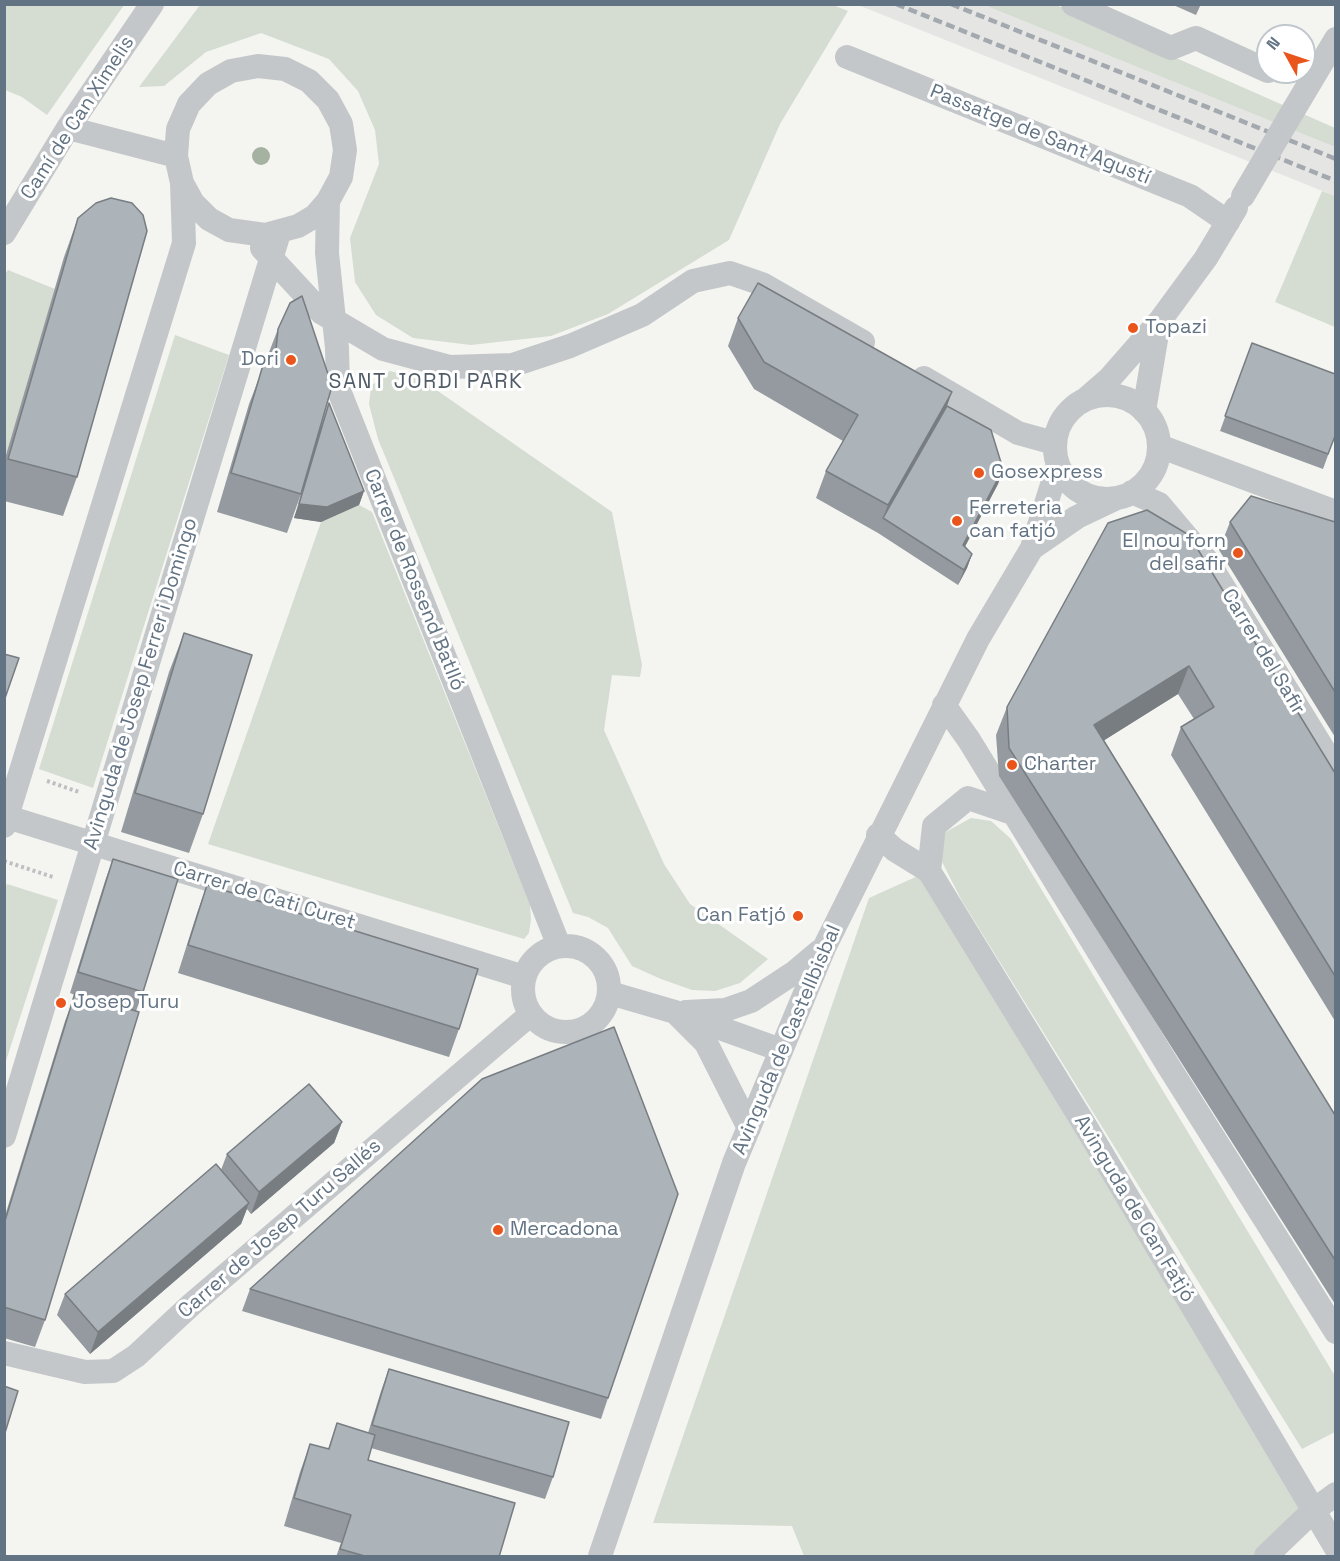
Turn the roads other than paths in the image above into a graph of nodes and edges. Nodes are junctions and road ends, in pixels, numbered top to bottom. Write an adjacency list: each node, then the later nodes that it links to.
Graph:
1 (152, 4): 8 (street, Camí de Can Ximelis)
2 (1073, 4): 5 (street)
3 (1335, 39): 7 (street)
4 (847, 57): 12 (street, Passatge de Sant Agustí)
5 (1256, 66)
6 (1299, 84): 7 (street)
7 (1307, 87): 12 (street, bridge)
8 (68, 128): 9 (street); 13 (street, Camí de Can Ximelis)
9 (176, 156): 10 (street); 11 (street)
10 (182, 183): 15 (street); 31 (street)
11 (328, 201): 14 (street); 17 (street, Carrer de Rossend Batlló)
12 (1228, 222): 18 (street)
13 (4, 233)
14 (279, 233): 15 (street); 16 (street, Avinguda de Josep Ferrer i Domingo)
15 (251, 235): 16 (street)
16 (271, 259): 17 (street); 33 (street, Avinguda de Josep Ferrer i Domingo)
17 (335, 321): 19 (street); 20 (street, Carrer de Rossend Batlló)
18 (1159, 322): 21 (street); 22 (street)
19 (383, 349): 20 (street); 24 (street)
20 (338, 388): 35 (street, Carrer de Rossend Batlló)
21 (1087, 398): 22 (street); 24 (street)
22 (1144, 411): 23 (street)
23 (1159, 446): 25 (street); 26 (street)
24 (1056, 454): 25 (street); 27 (street, Avinguda de Castellbisbal)
25 (1124, 495): 27 (street, Avinguda de Castellbisbal); 29 (street, Carrer del Safir)
26 (1335, 512)
27 (1032, 548): 28 (street, Avinguda de Castellbisbal)
28 (944, 705): 30 (street); 32 (street, Avinguda de Castellbisbal)
29 (1335, 770)
30 (1012, 813): 34 (street); 44 (street)
31 (5, 819): 33 (street, Carrer de Cati Curet)
32 (878, 835): 34 (street, Avinguda de Can Fatjó); 36 (street, Avinguda de Castellbisbal)
33 (92, 843): 37 (street, Carrer de Cati Curet); 43 (street, Avinguda de Josep Ferrer i Domingo)
34 (929, 871): 47 (street, Avinguda de Can Fatjó)
35 (559, 946): 37 (street); 38 (street)
36 (824, 948): 39 (street); 41 (street, Avinguda de Castellbisbal)
37 (524, 977): 40 (street)
38 (610, 993): 39 (street); 40 (street)
39 (675, 1012): 41 (street); 42 (street)
40 (531, 1014): 45 (street, Carrer de Josep Turu Sallés)
41 (781, 1050): 42 (street, Avinguda de Castellbisbal)
42 (749, 1128): 49 (street, Avinguda de Castellbisbal)
43 (4, 1136)
44 (1335, 1332)
45 (4, 1353)
46 (1335, 1494): 47 (street)
47 (1314, 1510): 48 (street, Avinguda de Can Fatjó); 50 (street)
48 (1335, 1548)
49 (600, 1557)
50 (1266, 1557)

